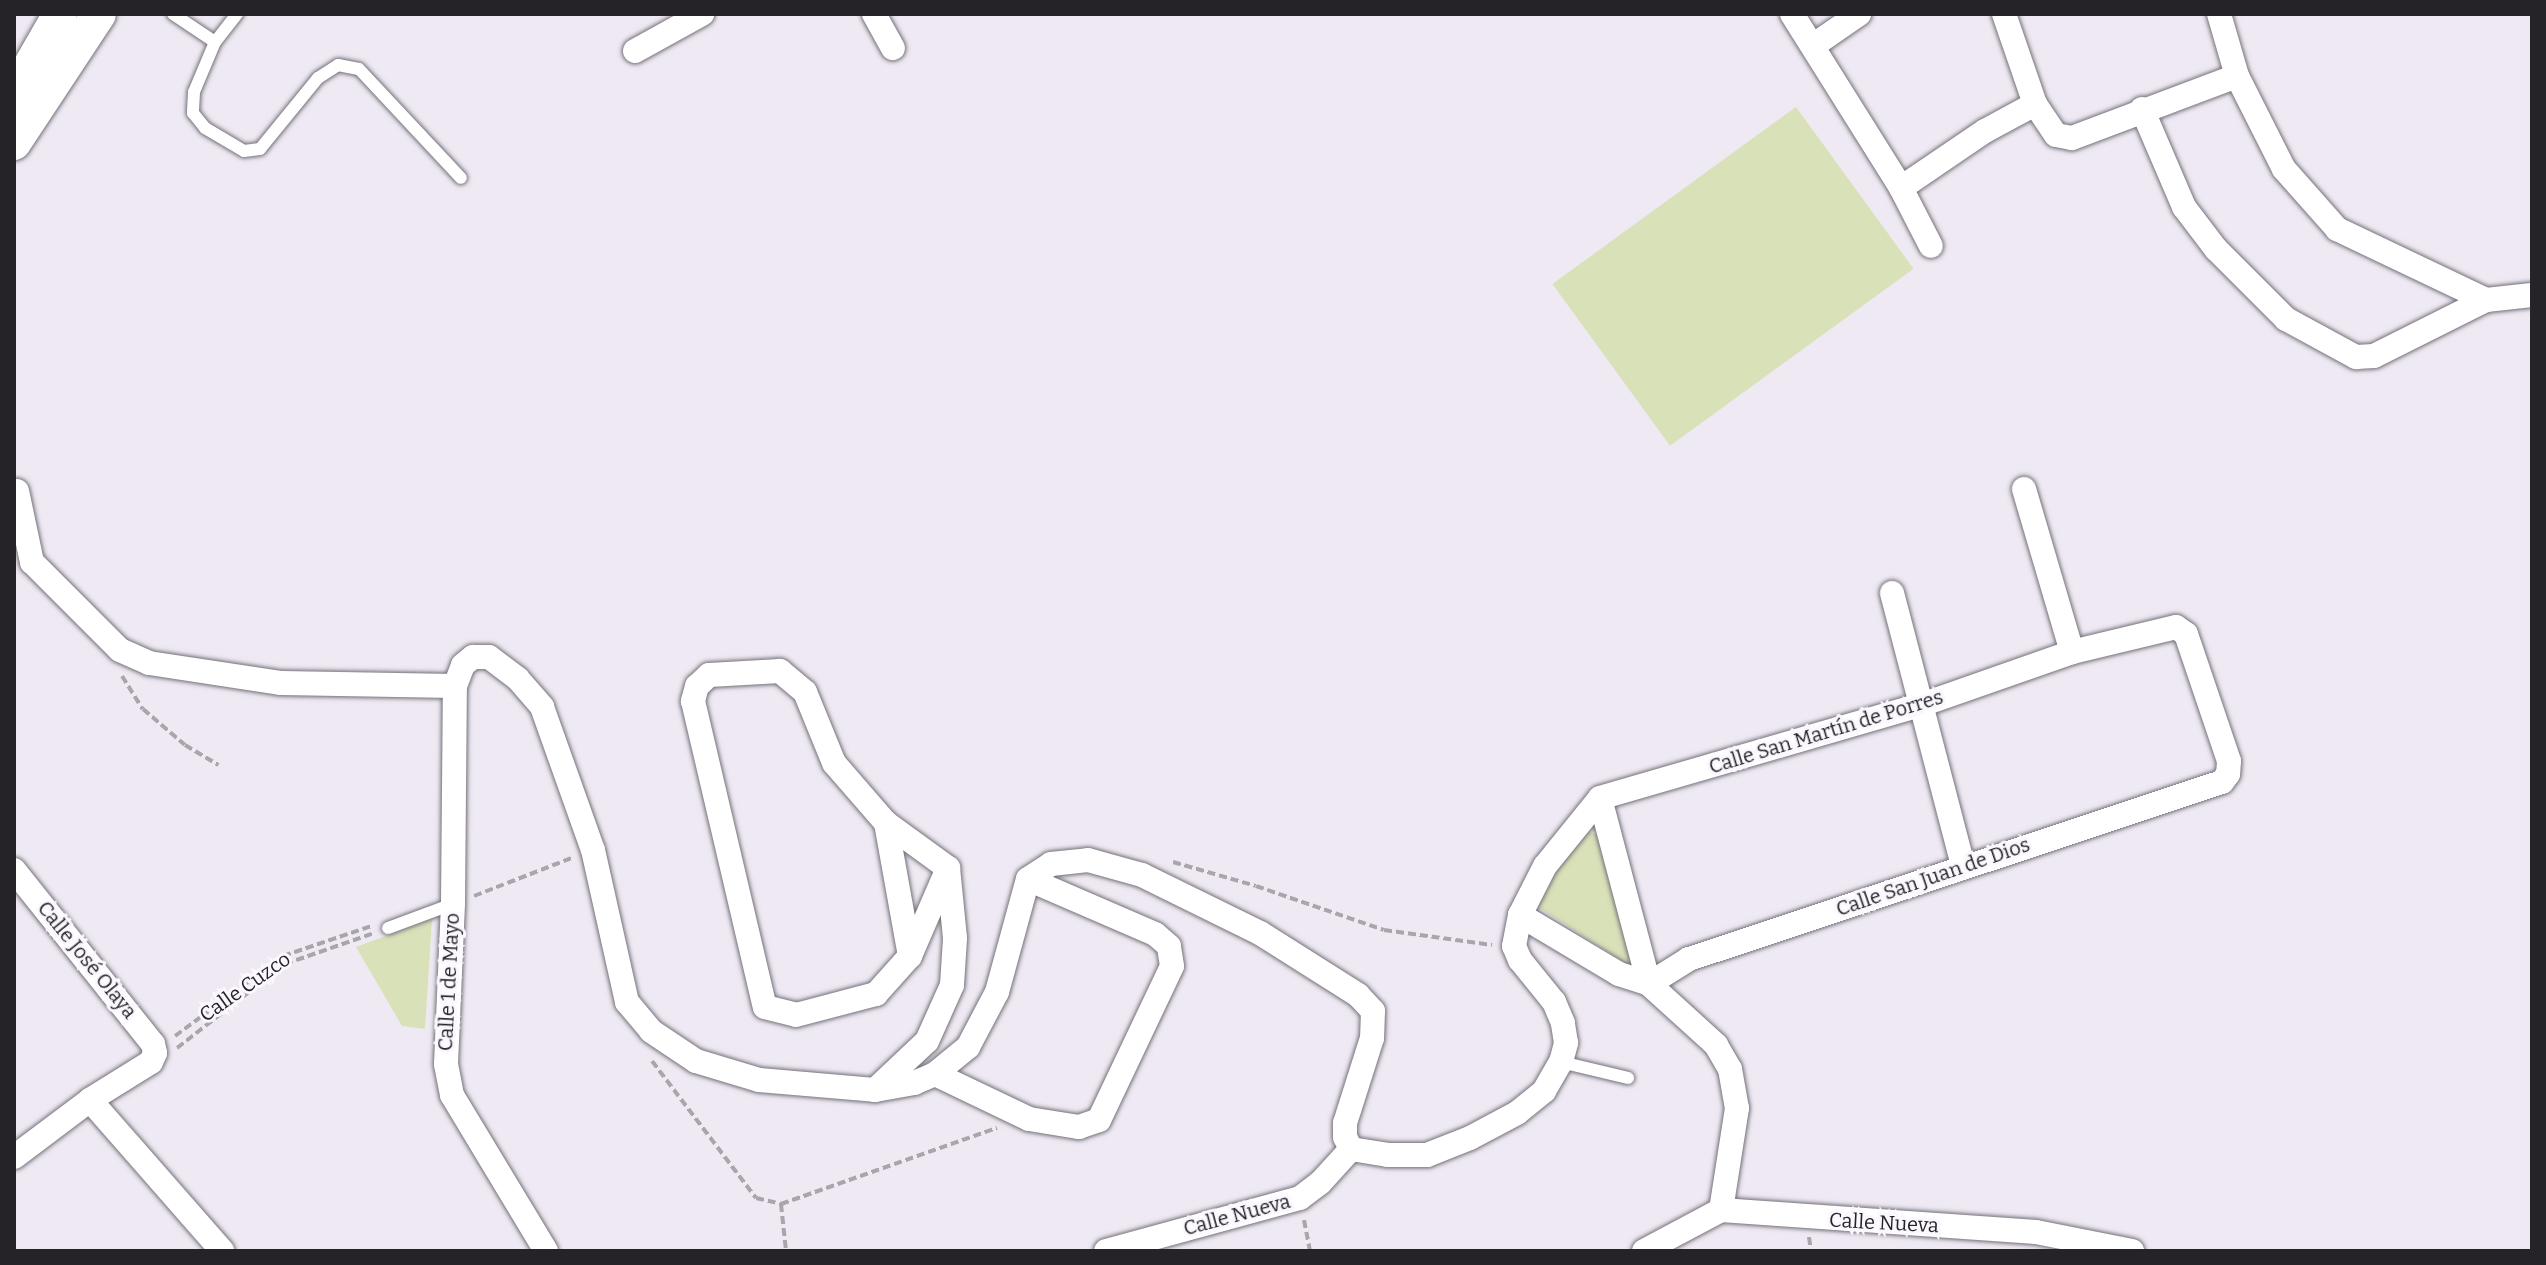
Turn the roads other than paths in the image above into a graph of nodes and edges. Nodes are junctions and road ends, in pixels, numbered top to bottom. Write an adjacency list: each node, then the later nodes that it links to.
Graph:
1 (60, 14): 16 (main road)
2 (99, 14): 19 (main road)
3 (173, 14): 11 (lane)
4 (237, 14): 11 (lane)
5 (702, 14): 14 (street)
6 (874, 14): 13 (street)
7 (1792, 14): 12 (street)
8 (1859, 14): 12 (street)
9 (2004, 14): 17 (street)
10 (2219, 14): 15 (street)
11 (215, 42): 20 (lane)
12 (1814, 45): 21 (street)
13 (893, 48)
14 (635, 51)
15 (2237, 76): 18 (street); 24 (street)
16 (14, 94)
17 (2035, 104): 18 (street); 21 (street)
18 (2142, 109): 24 (street)
19 (14, 143)
20 (461, 178)
21 (1901, 188): 22 (street)
22 (1931, 246)
23 (2532, 295): 24 (street)
24 (2486, 300)
25 (2024, 489): 28 (street)
26 (17, 491): 29 (street)
27 (1892, 593): 30 (street)
28 (2072, 652): 30 (street, Calle San Martín de Porres); 31 (street, Calle San Martín de Porres)
29 (455, 686): 38 (street, Calle 1 de Mayo); 46 (street)
30 (1921, 705): 32 (street, Calle San Martín de Porres); 34 (street)
31 (2222, 782): 34 (street, Calle San Juan de Dios)
32 (1600, 798): 39 (street); 42 (street)
33 (886, 823): 35 (street); 41 (street); 41 (street)
34 (1963, 866): 42 (street, Calle San Juan de Dios)
35 (948, 868): 41 (street); 46 (street)
36 (14, 870): 47 (street, Calle José Olaya)
37 (1028, 879): 44 (street); 44 (street); 48 (street)
38 (453, 904): 40 (lane); 52 (street, Calle 1 de Mayo)
39 (1520, 915): 42 (street); 43 (street)
40 (388, 928)
41 (910, 956)
42 (1649, 984): 50 (street)
43 (1561, 1062): 45 (lane); 48 (street)
44 (935, 1074): 46 (street)
45 (1628, 1078)
46 (875, 1090)
47 (90, 1100): 49 (street); 51 (street)
48 (1351, 1149): 53 (street, Calle Nueva)
49 (14, 1157)
50 (1721, 1210): 54 (street); 55 (street, Calle Nueva)
51 (222, 1251)
52 (546, 1251)
53 (1106, 1251)
54 (1644, 1251)
55 (2132, 1251)

